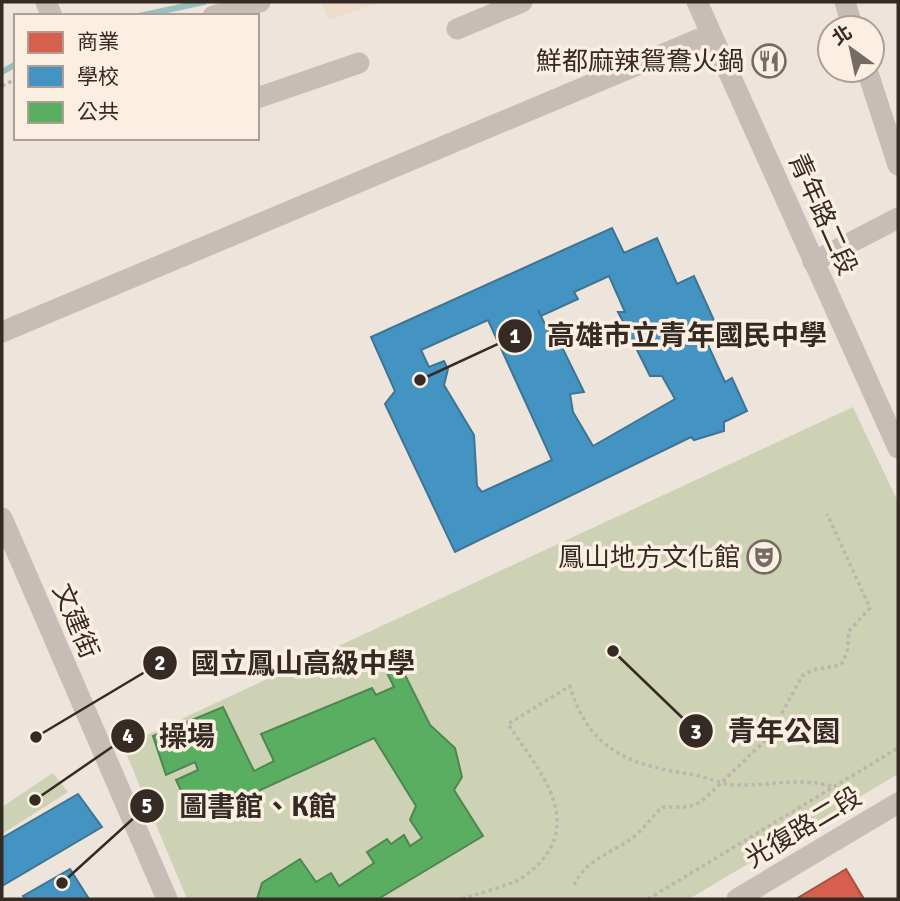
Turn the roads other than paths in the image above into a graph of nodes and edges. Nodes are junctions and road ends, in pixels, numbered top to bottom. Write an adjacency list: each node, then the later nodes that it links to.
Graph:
1 (260, 2): 4 (street)
2 (522, 2): 5 (street)
3 (697, 2): 6 (street, 青年路二段)
4 (215, 12)
5 (457, 29)
6 (711, 34): 12 (street, 青年路二段); 13 (street)
7 (359, 63): 9 (street)
8 (872, 84): 10 (street)
9 (259, 97)
10 (898, 165)
11 (898, 218): 12 (street)
12 (813, 262): 14 (street, 青年路二段)
13 (2, 332)
14 (898, 448)
15 (2, 518): 17 (street, 文建街)
16 (898, 803): 18 (street, 光復路二段)
17 (167, 899)
18 (737, 899)

